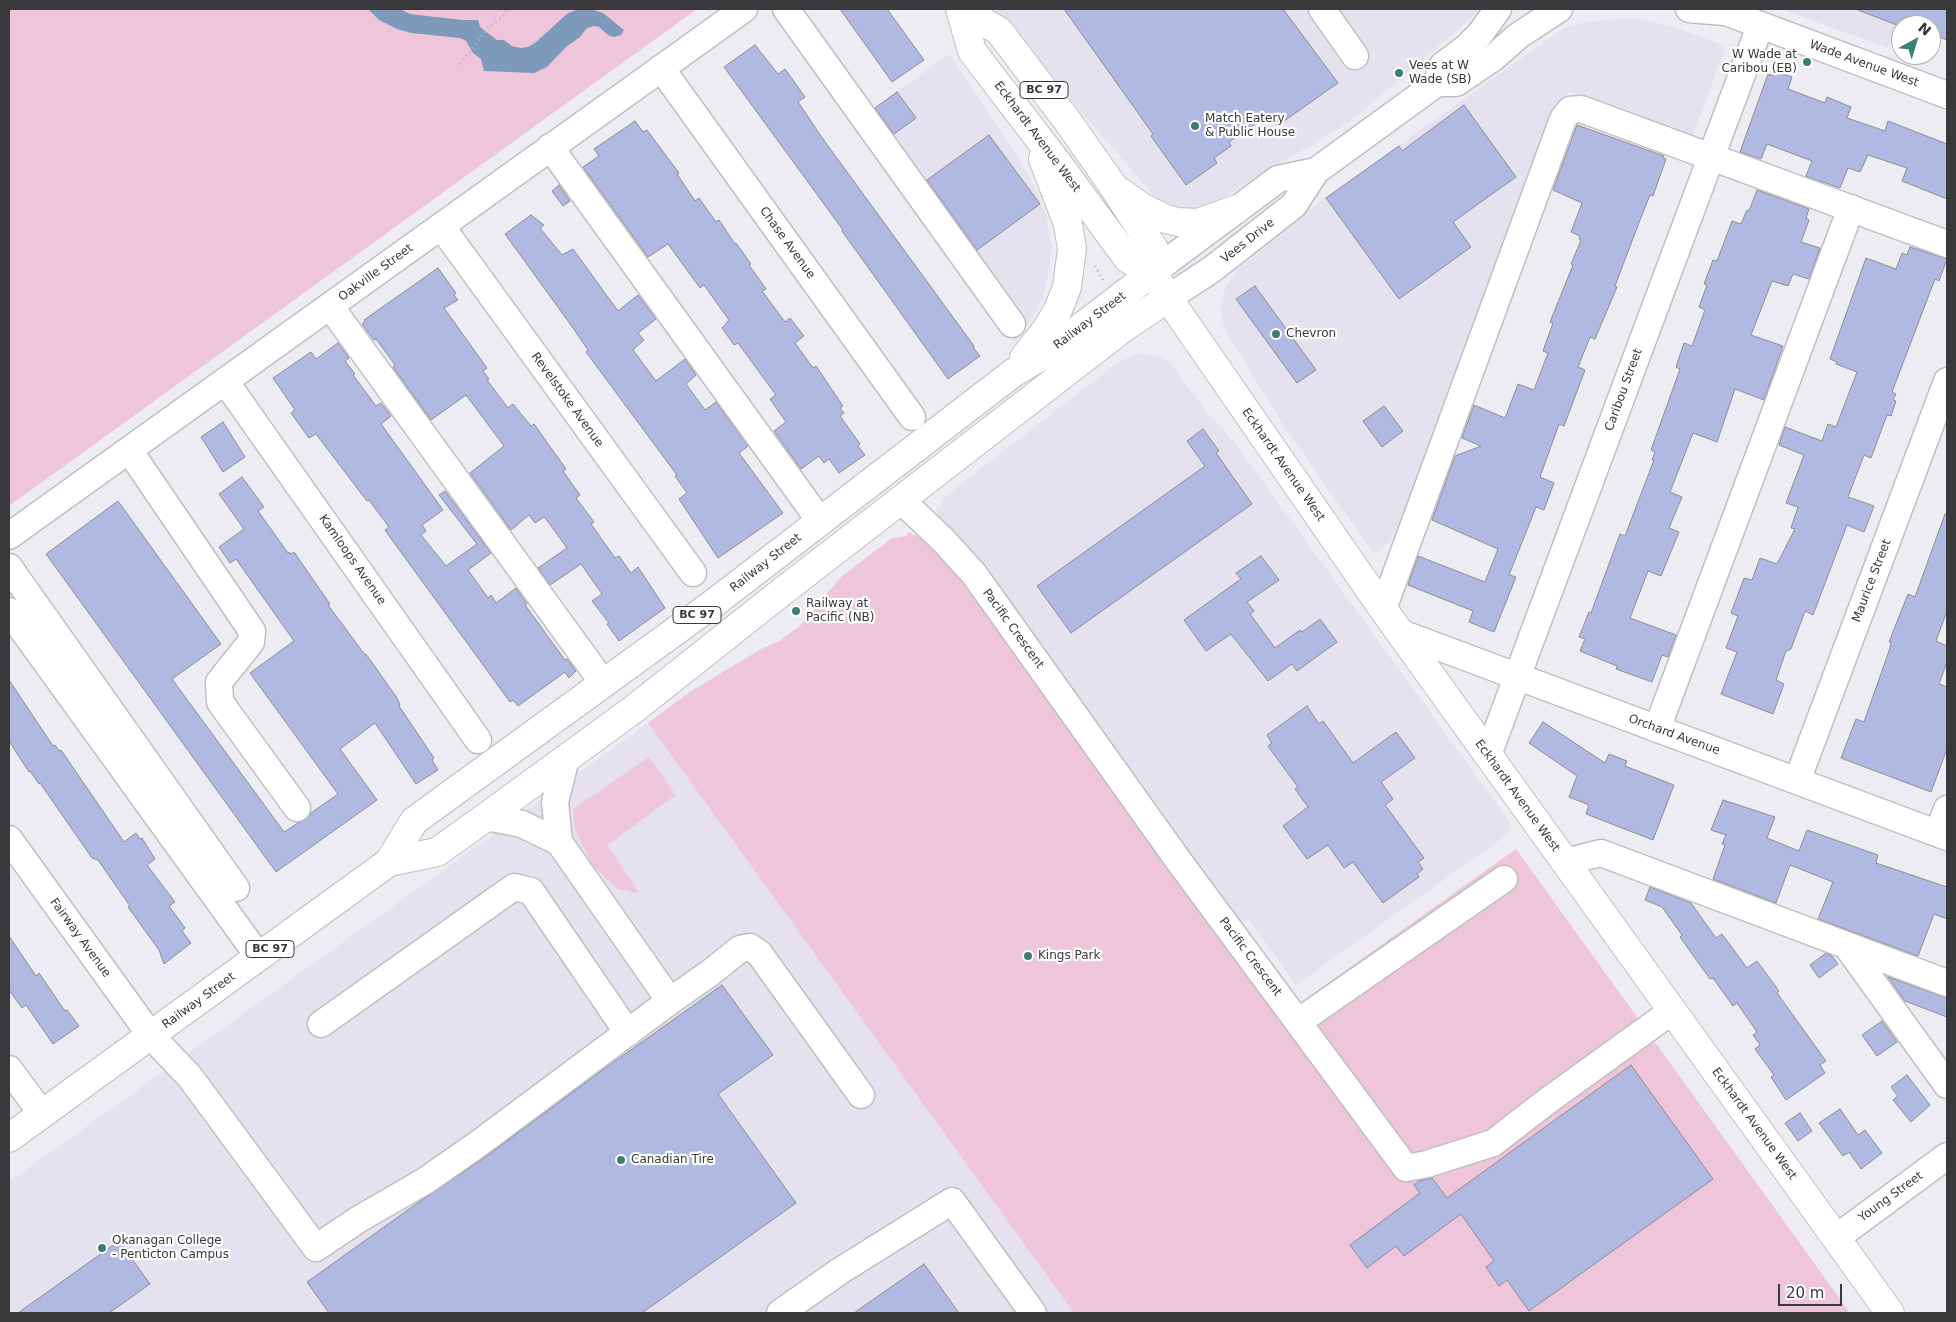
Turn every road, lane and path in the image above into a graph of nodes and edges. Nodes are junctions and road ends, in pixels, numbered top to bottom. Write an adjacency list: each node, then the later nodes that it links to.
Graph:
1 (509, 9): 12 (path)
2 (744, 9): 13 (street, Oakville Street)
3 (786, 9): 30 (street)
4 (960, 9): 16 (main road, Eckhardt Avenue West / BC 97); 20 (main road, Eckhardt Avenue West / BC 97)
5 (1322, 9): 11 (street)
6 (1498, 9): 14 (street, Vees Drive)
7 (1559, 9): 14 (street, Vees Drive)
8 (1690, 9): 9 (street, Wade Avenue West)
9 (1721, 10): 10 (street, Wade Avenue West)
10 (1760, 26): 15 (street, Wade Avenue West); 18 (street, Caribou Street)
11 (1355, 56)
12 (460, 64)
13 (661, 68): 17 (street, Oakville Street); 34 (street, Chase Avenue)
14 (1437, 83): 19 (street, Vees Drive)
15 (1947, 96)
16 (1031, 128): 26 (main road, Eckhardt Avenue West / BC 97); 31 (main road)
17 (550, 148): 23 (street, Oakville Street); 37 (street)
18 (1712, 157): 21 (street); 41 (street); 44 (street, Caribou Street)
19 (1316, 171): 22 (street, Vees Drive); 28 (street, Vees Drive)
20 (1113, 186): 22 (main road); 26 (main road, Eckhardt Avenue West / BC 97)
21 (1851, 208): 24 (street); 46 (street)
22 (1237, 209): 26 (street, Vees Drive)
23 (441, 226): 29 (street, Oakville Street); 40 (street, Revelstoke Avenue)
24 (1947, 244)
25 (1093, 264): 27 (path)
26 (1153, 272): 28 (main road, Eckhardt Avenue West / BC 97); 31 (main road, Railway Street / BC 97)
27 (1105, 283)
28 (1168, 298): 36 (main road, Railway Street / BC 97); 41 (main road, Eckhardt Avenue West)
29 (330, 306): 32 (street, Oakville Street); 45 (street)
30 (1012, 324)
31 (1013, 373): 37 (main road, Railway Street / BC 97)
32 (226, 381): 35 (street, Oakville Street); 47 (street, Kamloops Avenue)
33 (1947, 381): 50 (street, Maurice Street)
34 (912, 418)
35 (129, 450): 38 (street, Oakville Street); 51 (street)
36 (901, 500): 49 (main road, Railway Street / BC 97); 66 (street, Pacific Crescent)
37 (820, 522): 45 (main road, Railway Street / BC 97)
38 (9, 536)
39 (9, 567): 60 (street)
40 (693, 573)
41 (1383, 609): 43 (main road, Eckhardt Avenue West)
42 (9, 611): 62 (street)
43 (1401, 633): 44 (street, Orchard Avenue); 48 (main road, Eckhardt Avenue West)
44 (1518, 677): 46 (street, Orchard Avenue); 48 (street, Caribou Street)
45 (604, 684): 57 (main road, Railway Street / BC 97)
46 (1657, 729): 50 (street, Orchard Avenue)
47 (478, 740)
48 (1488, 755): 58 (main road, Eckhardt Avenue West)
49 (566, 758): 53 (main road, Railway Street / BC 97); 56 (street)
50 (1797, 781): 54 (street, Orchard Avenue)
51 (297, 808)
52 (1947, 809): 54 (street)
53 (486, 817): 56 (street); 57 (main road, Railway Street / BC 97)
54 (1943, 835)
55 (9, 839): 69 (street, Fairway Avenue)
56 (559, 842): 64 (street)
57 (389, 862): 62 (main road, Railway Street / BC 97)
58 (1565, 862): 61 (street); 65 (main road, Eckhardt Avenue West)
59 (1504, 879): 66 (street)
60 (236, 888)
61 (1846, 945): 63 (street); 71 (street)
62 (259, 957): 69 (main road, Railway Street / BC 97)
63 (1947, 982)
64 (670, 1001): 68 (street); 72 (street)
65 (1672, 1010): 66 (street, Pacific Crescent); 76 (main road, Eckhardt Avenue West)
66 (1298, 1022)
67 (321, 1024): 68 (street)
68 (628, 1033): 69 (street, Fairway Avenue)
69 (151, 1036): 73 (main road, Railway Street / BC 97)
70 (9, 1069): 73 (street)
71 (1947, 1085)
72 (861, 1095)
73 (42, 1114): 74 (main road, Railway Street / BC 97)
74 (9, 1138)
75 (1947, 1156): 76 (street, Young Street)
76 (1836, 1238): 79 (main road, Eckhardt Avenue West)
77 (780, 1313): 78 (street)
78 (1033, 1313)
79 (1890, 1313)

